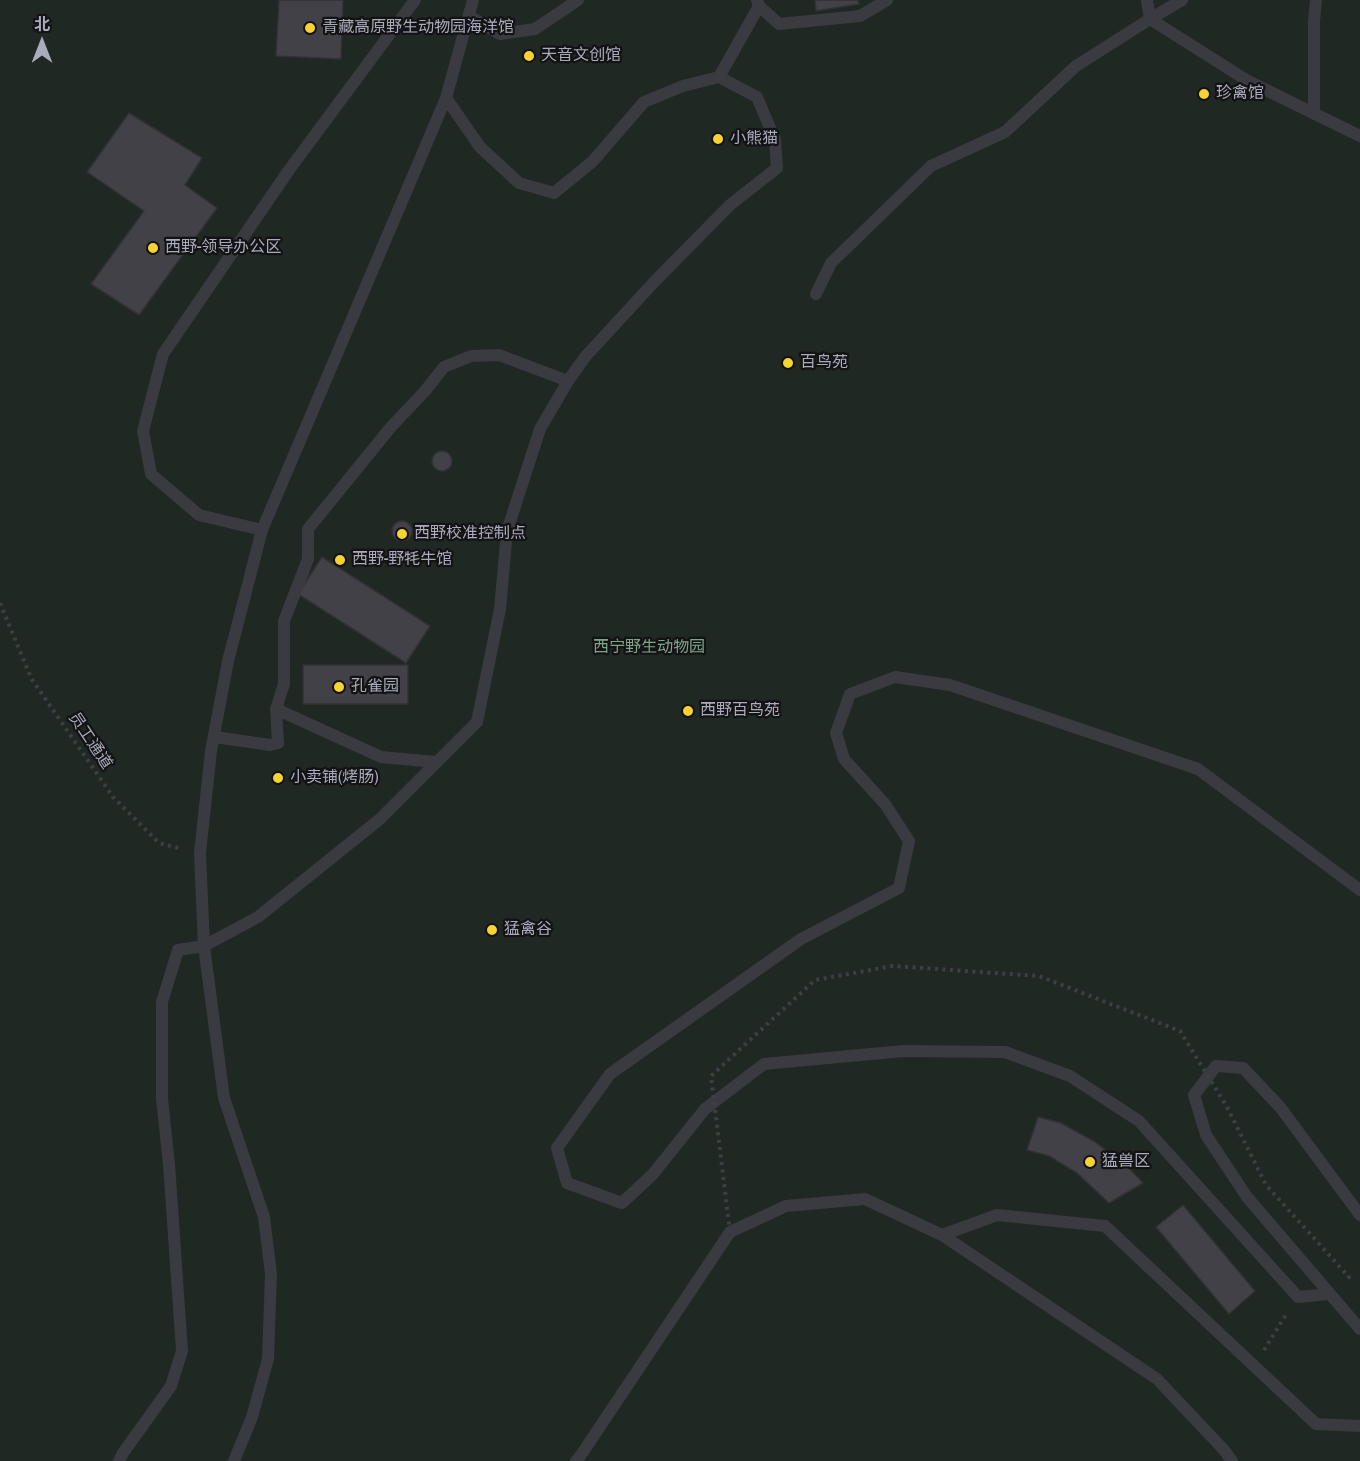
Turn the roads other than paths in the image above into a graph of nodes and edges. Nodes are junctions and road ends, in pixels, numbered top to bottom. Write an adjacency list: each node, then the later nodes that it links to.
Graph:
1 (415, 0): 17 (lane)
2 (473, 0): 9 (lane)
3 (578, 0): 9 (lane)
4 (887, 0): 8 (lane)
5 (1147, 0): 10 (lane)
6 (1182, 0): 10 (lane)
7 (1316, 0): 13 (lane)
8 (758, 3): 11 (lane)
9 (469, 16): 12 (lane)
10 (1150, 19): 13 (lane); 15 (lane)
11 (719, 77): 12 (lane); 16 (lane)
12 (446, 98): 17 (lane)
13 (1314, 114): 14 (lane)
14 (1360, 136)
15 (816, 294)
16 (568, 381): 18 (lane); 20 (lane)
17 (262, 530): 19 (lane)
18 (276, 709): 19 (lane); 20 (lane)
19 (215, 737): 22 (lane)
20 (436, 762): 22 (lane)
21 (1360, 890): 25 (lane)
22 (204, 946): 28 (lane); 29 (lane)
23 (1360, 1215): 25 (lane)
24 (942, 1235): 27 (lane); 30 (lane); 31 (lane)
25 (1329, 1294): 26 (lane)
26 (1360, 1329)
27 (1360, 1426)
28 (119, 1461)
29 (234, 1461)
30 (576, 1461)
31 (1232, 1461)

